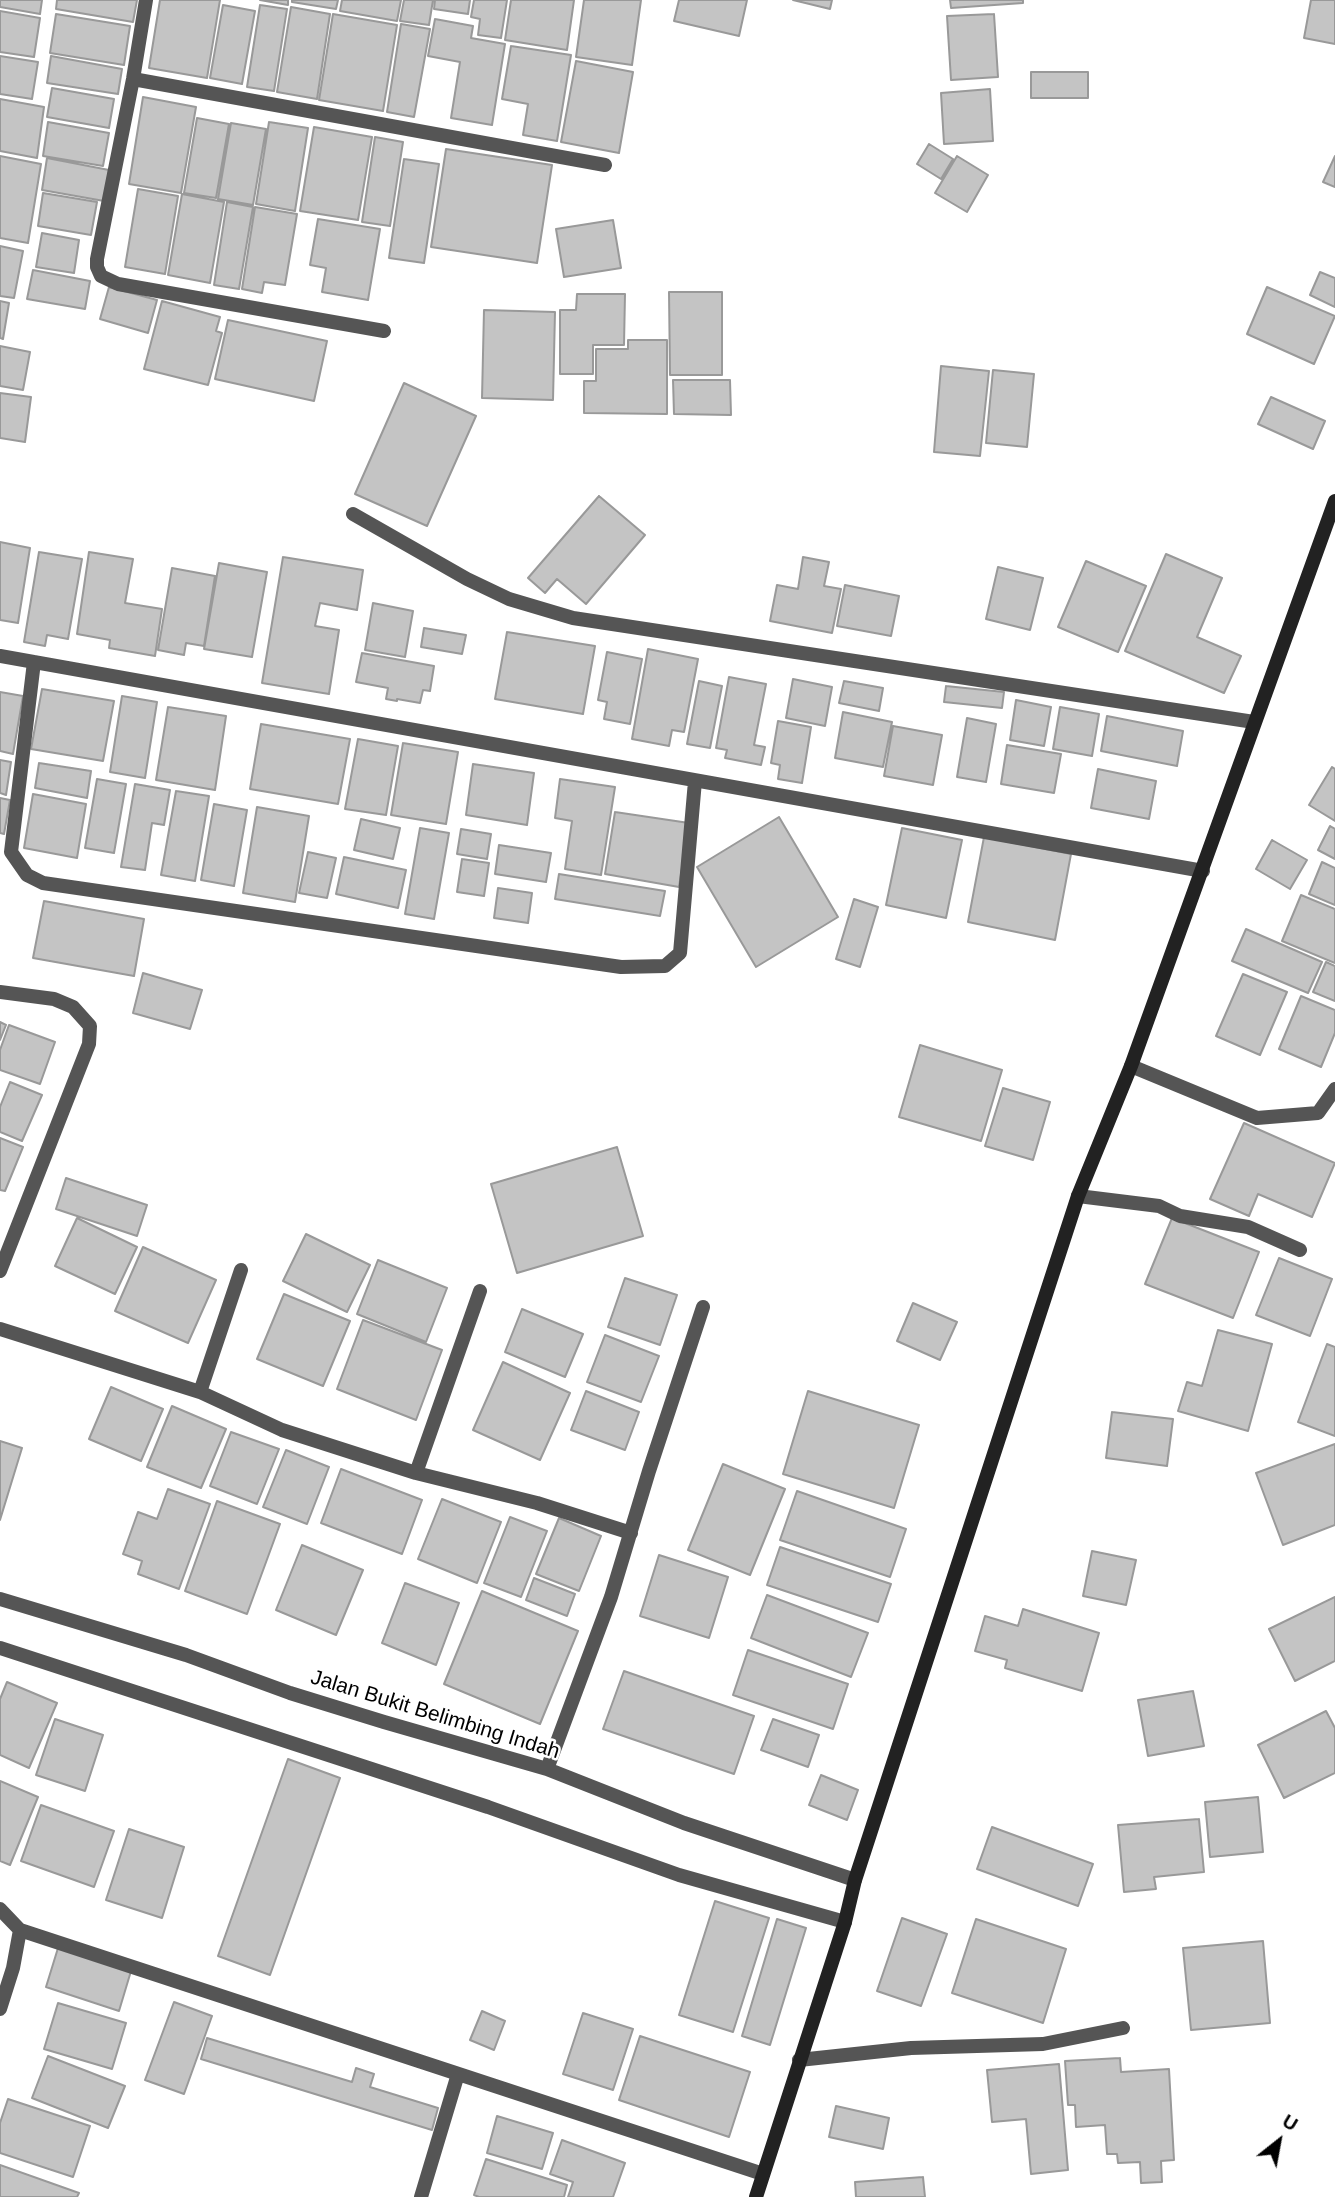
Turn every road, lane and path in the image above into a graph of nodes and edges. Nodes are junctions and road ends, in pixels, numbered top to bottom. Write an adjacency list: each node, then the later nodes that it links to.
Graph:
1 (146, 0): 2 (street)
2 (133, 79): 3 (street); 4 (street)
3 (605, 165)
4 (384, 331)
5 (1335, 500): 9 (street)
6 (353, 514): 9 (street)
7 (0, 656): 8 (street)
8 (34, 662): 10 (street); 10 (street)
9 (1254, 722): 11 (street)
10 (695, 781): 11 (street)
11 (1203, 871): 13 (street)
12 (0, 992): 18 (street)
13 (1131, 1066): 14 (street); 15 (street)
14 (1335, 1089)
15 (1078, 1196): 16 (street); 28 (street)
16 (1300, 1250)
17 (241, 1270): 22 (street)
18 (0, 1271)
19 (480, 1291): 23 (street)
20 (703, 1307): 24 (street)
21 (0, 1329): 22 (street)
22 (200, 1392): 23 (street)
23 (416, 1472): 24 (street)
24 (631, 1533): 27 (street)
25 (0, 1599): 27 (street, Jalan Bukit Belimbing Indah)
26 (0, 1648): 30 (street)
27 (547, 1769): 28 (street, Jalan Bukit Belimbing Indah)
28 (855, 1880): 30 (street)
29 (0, 1909): 31 (street)
30 (845, 1922): 34 (street)
31 (20, 1930): 32 (street); 35 (street)
32 (0, 2009)
33 (1123, 2028): 34 (street)
34 (800, 2060): 36 (street)
35 (458, 2074): 36 (street); 37 (street)
36 (763, 2174): 38 (street)
37 (421, 2197)
38 (756, 2197)

